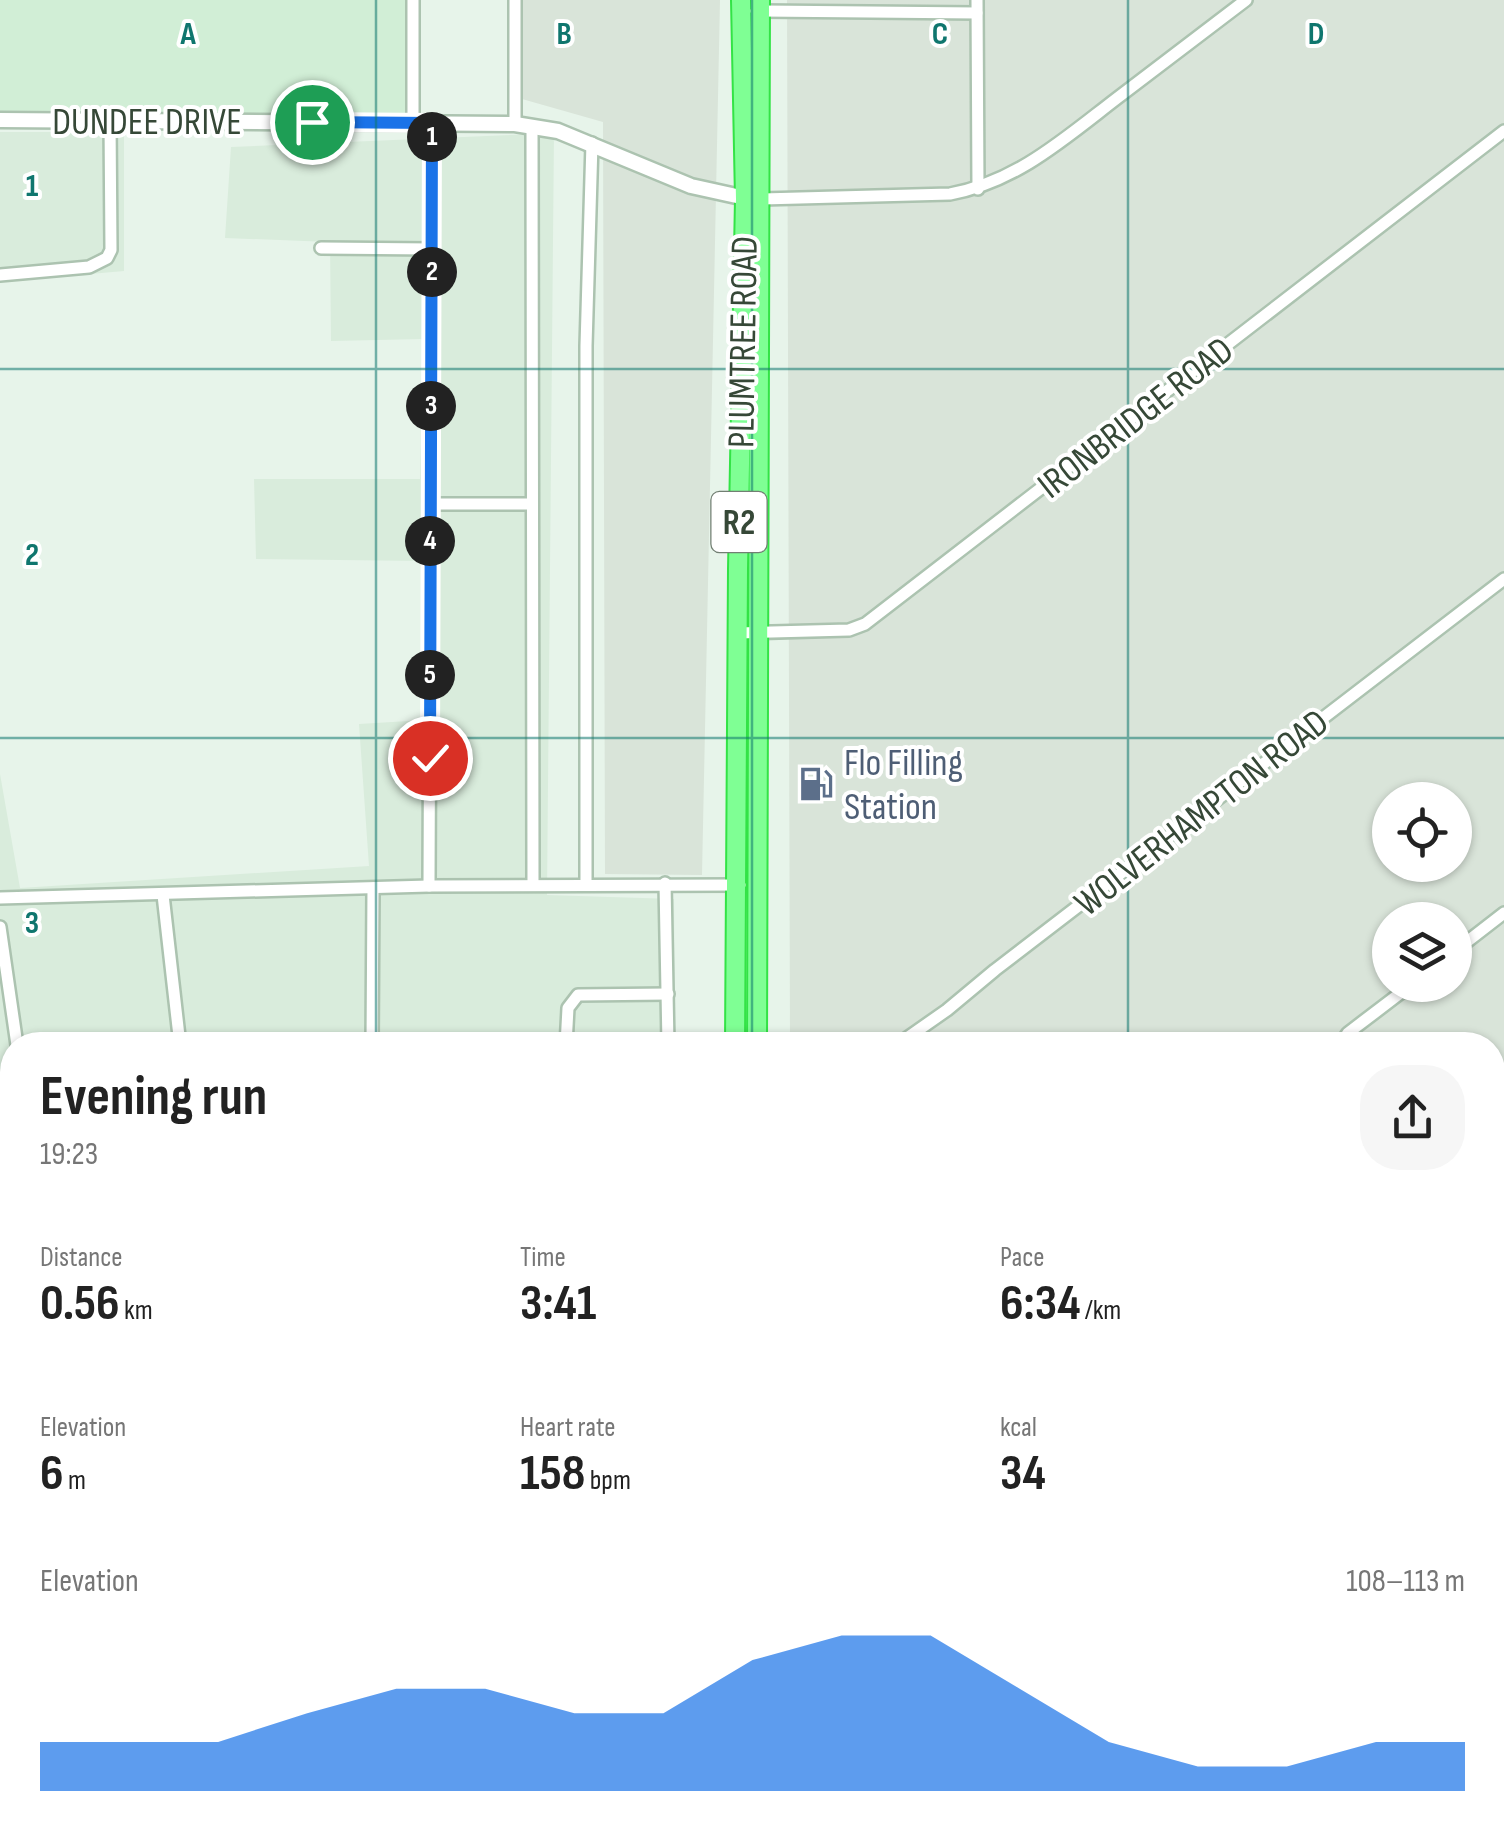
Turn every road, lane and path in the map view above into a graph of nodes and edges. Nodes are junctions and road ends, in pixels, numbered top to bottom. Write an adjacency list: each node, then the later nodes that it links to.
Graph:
1 (412, 0): 8 (street)
2 (516, 0): 10 (street)
3 (1246, 0): 14 (street)
4 (750, 6): 5 (street); 15 (highway, PLUMTREE ROAD / R2)
5 (977, 6): 14 (street)
6 (0, 120): 7 (street, DUNDEE DRIVE)
7 (110, 120): 8 (street, DUNDEE DRIVE); 18 (street)
8 (413, 123): 9 (street, DUNDEE DRIVE)
9 (432, 123): 10 (street, DUNDEE DRIVE); 17 (street)
10 (515, 124): 11 (street, DUNDEE DRIVE)
11 (532, 126): 13 (street, DUNDEE DRIVE); 20 (street)
12 (1504, 131): 23 (street, IRONBRIDGE ROAD)
13 (592, 142): 15 (street, DUNDEE DRIVE); 26 (street)
14 (978, 189): 15 (street)
15 (753, 199): 22 (highway, PLUMTREE ROAD / R2); 23 (highway, PLUMTREE ROAD / R2)
16 (321, 248): 17 (street)
17 (432, 249): 19 (street)
18 (0, 275)
19 (430, 504): 20 (street); 29 (street)
20 (531, 504): 25 (street)
21 (1504, 579): 45 (street, WOLVERHAMPTON ROAD)
22 (739, 633): 23 (street, IRONBRIDGE ROAD); 27 (highway, PLUMTREE ROAD / R2)
23 (760, 633): 28 (highway, PLUMTREE ROAD / R2)
24 (665, 883): 26 (street); 27 (street); 36 (street)
25 (533, 884): 26 (street); 29 (street)
26 (586, 884)
27 (736, 885): 28 (street); 43 (highway, PLUMTREE ROAD / R2)
28 (757, 885): 44 (highway, PLUMTREE ROAD / R2)
29 (429, 886): 30 (street)
30 (373, 888): 31 (street); 40 (street)
31 (163, 895): 32 (street); 39 (street)
32 (0, 898)
33 (1504, 913): 35 (street)
34 (0, 927): 38 (street)
35 (1472, 938)
36 (668, 994): 41 (street); 42 (street)
37 (1389, 1002): 46 (street)
38 (15, 1032)
39 (179, 1032)
40 (372, 1032)
41 (567, 1032)
42 (668, 1032)
43 (735, 1032)
44 (756, 1032)
45 (918, 1032)
46 (1349, 1032)

